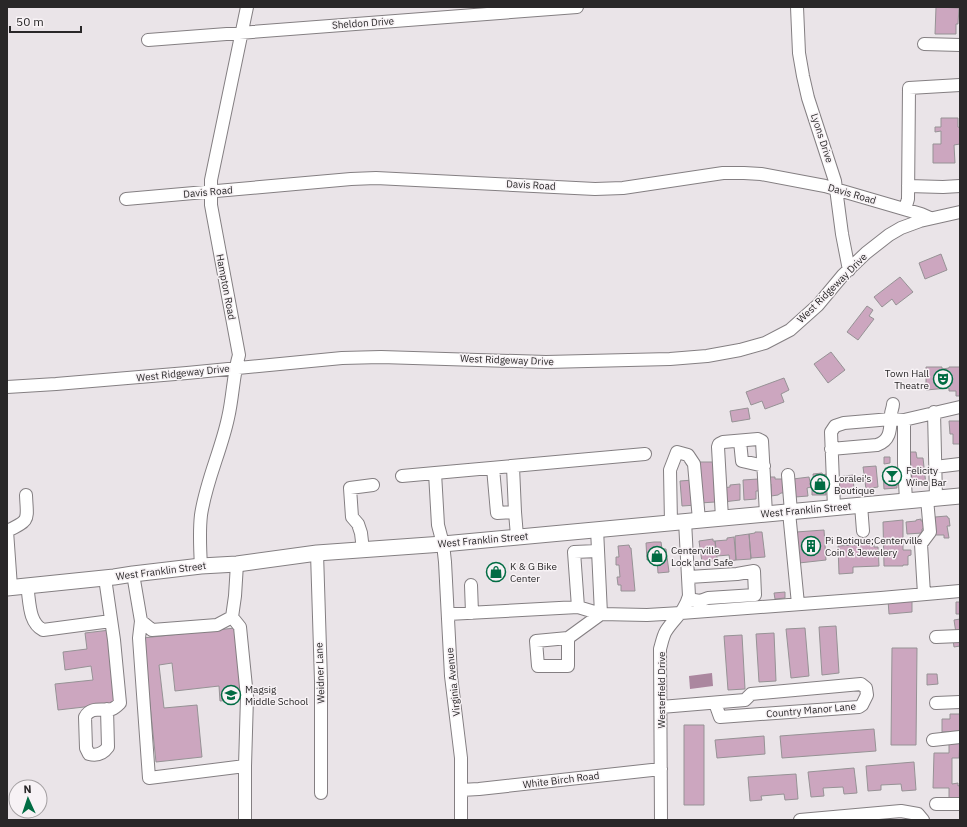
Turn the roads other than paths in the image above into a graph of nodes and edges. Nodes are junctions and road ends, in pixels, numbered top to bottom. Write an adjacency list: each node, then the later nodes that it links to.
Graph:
1 (247, 7): 4 (street, Hampton Road)
2 (578, 7): 4 (street, Sheldon Drive)
3 (797, 7): 11 (street, Lyons Drive)
4 (242, 32): 5 (street, Sheldon Drive); 12 (street, Hampton Road)
5 (148, 40)
6 (924, 44): 7 (street)
7 (960, 45)
8 (960, 85): 9 (street)
9 (908, 186): 10 (street); 14 (street)
10 (960, 186)
11 (836, 190): 12 (street, Davis Road); 14 (street, Davis Road); 17 (street, Lyons Drive)
12 (210, 192): 13 (street, Davis Road); 18 (street, Hampton Road)
13 (126, 199)
14 (905, 209): 16 (street, Davis Road)
15 (960, 212): 16 (street, West Ridgeway Drive)
16 (930, 218): 17 (street, West Ridgeway Drive)
17 (849, 270): 18 (street, West Ridgeway Drive)
18 (235, 368): 19 (street, West Ridgeway Drive); 56 (street, Hampton Road)
19 (7, 387)
20 (894, 404): 23 (street)
21 (960, 407): 22 (street)
22 (934, 412): 24 (street); 31 (street)
23 (891, 419): 24 (street); 26 (street); 26 (street)
24 (904, 420): 40 (street)
25 (740, 441): 29 (street); 29 (street); 46 (street)
26 (830, 449): 42 (street)
27 (645, 454): 30 (street)
28 (960, 464): 31 (street)
29 (764, 466): 45 (street)
30 (513, 467): 32 (street); 43 (street)
31 (935, 467): 39 (street)
32 (493, 468): 33 (street); 43 (street)
33 (435, 473): 35 (street); 51 (street, Virginia Avenue)
34 (788, 475): 44 (street)
35 (402, 476)
36 (373, 485): 52 (street)
37 (26, 495): 62 (street)
38 (960, 496): 39 (main road, West Franklin Street)
39 (932, 499): 40 (main road, West Franklin Street); 64 (street)
40 (906, 501): 41 (main road, West Franklin Street)
41 (861, 505): 42 (main road, West Franklin Street); 49 (street)
42 (834, 508): 44 (main road, West Franklin Street)
43 (515, 512): 50 (street)
44 (790, 512): 45 (main road, West Franklin Street); 66 (street)
45 (766, 514): 46 (main road, West Franklin Street)
46 (722, 518): 47 (main road, West Franklin Street)
47 (685, 521): 48 (main road, West Franklin Street); 58 (street, Westerfield Drive)
48 (597, 529): 50 (main road, West Franklin Street); 53 (street)
49 (863, 531)
50 (517, 536): 51 (main road, West Franklin Street)
51 (443, 544): 52 (main road, West Franklin Street); 70 (street, Virginia Avenue)
52 (363, 550): 54 (main road, West Franklin Street)
53 (598, 551): 67 (street); 71 (street)
54 (317, 553): 55 (main road, West Franklin Street); 88 (street, Weidner Lane)
55 (237, 564): 56 (main road, West Franklin Street); 72 (street)
56 (201, 566): 57 (main road, West Franklin Street)
57 (133, 574): 59 (main road, West Franklin Street); 74 (street)
58 (688, 577): 65 (street, Westerfield Drive); 65 (street)
59 (105, 578): 61 (main road, West Franklin Street); 73 (street)
60 (471, 585): 68 (street)
61 (27, 586): 62 (main road, West Franklin Street); 73 (street)
62 (9, 588)
63 (960, 591): 64 (street)
64 (924, 594): 66 (street)
65 (688, 599): 69 (street, Westerfield Drive)
66 (798, 604): 69 (street)
67 (578, 607): 68 (street); 71 (street)
68 (472, 613): 70 (street)
69 (681, 613): 71 (street); 81 (street, Westerfield Drive)
70 (448, 614): 87 (street, Virginia Avenue)
71 (601, 614): 77 (street)
72 (232, 617): 74 (street); 85 (street)
73 (111, 621): 82 (street)
74 (141, 621): 85 (street)
75 (960, 636): 76 (street)
76 (936, 637)
77 (568, 638)
78 (960, 702): 80 (street)
79 (715, 703): 79 (street, Country Manor Lane); 81 (street, Country Manor Lane)
80 (936, 703)
81 (661, 707): 86 (street, Westerfield Drive)
82 (107, 709)
83 (960, 737): 84 (street)
84 (933, 740)
85 (245, 766): 91 (street)
86 (661, 769): 87 (street, White Birch Road); 93 (street, Westerfield Drive)
87 (461, 790): 92 (street, Virginia Avenue)
88 (321, 792)
89 (936, 804): 90 (street)
90 (960, 804)
91 (245, 820)
92 (461, 820)
93 (661, 820)
94 (800, 820): 95 (street)
95 (923, 820)

